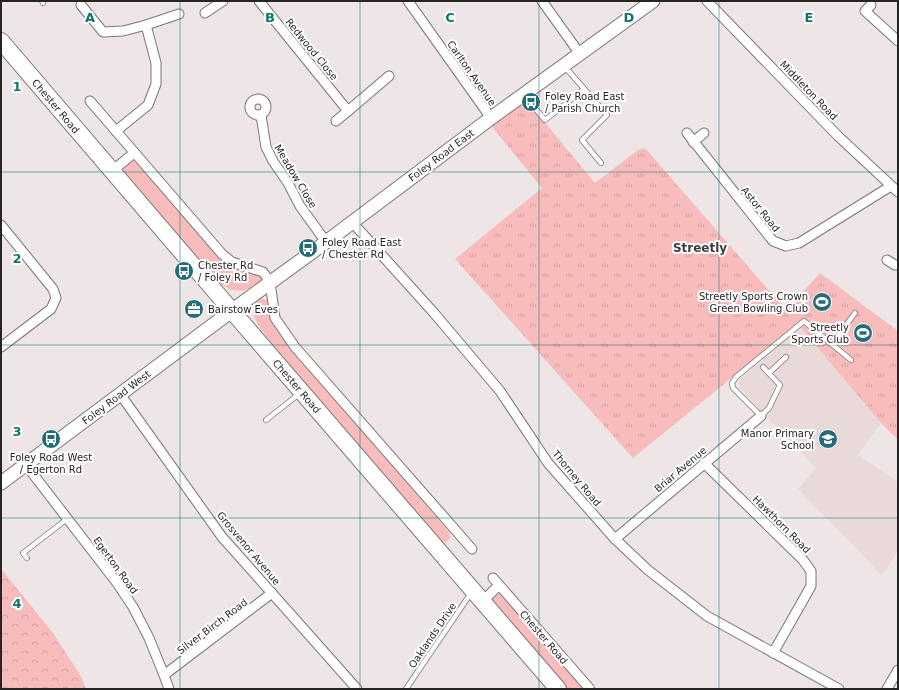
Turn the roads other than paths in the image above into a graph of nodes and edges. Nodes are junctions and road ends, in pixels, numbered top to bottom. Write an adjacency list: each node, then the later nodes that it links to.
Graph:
1 (223, 1): 10 (street)
2 (258, 1): 20 (street, Redwood Close)
3 (408, 1): 22 (street, Carlton Avenue)
4 (542, 1): 14 (street)
5 (653, 1): 14 (main road, Foley Road East)
6 (707, 1): 31 (street, Middleton Road)
7 (81, 5): 11 (street)
8 (865, 11): 12 (street)
9 (179, 14): 11 (street)
10 (216, 18)
11 (146, 26): 24 (street)
12 (898, 41)
13 (1, 42): 30 (highway, Chester Road)
14 (580, 54): 15 (main road, Foley Road East)
15 (564, 65): 17 (lane); 18 (main road, Foley Road East)
16 (382, 78): 20 (street)
17 (584, 89): 18 (lane); 29 (lane)
18 (524, 94): 22 (main road, Foley Road East)
19 (90, 101): 24 (street)
20 (348, 112): 23 (street)
21 (261, 115): 35 (street, Meadow Close)
22 (491, 118): 33 (main road, Foley Road East)
23 (336, 121)
24 (116, 131): 28 (street)
25 (687, 133): 27 (street, Astor Road)
26 (704, 133): 27 (street)
27 (693, 142): 31 (street, Astor Road)
28 (134, 153): 30 (street); 38 (street)
29 (601, 163)
30 (112, 171): 39 (highway, Chester Road)
31 (891, 186): 32 (street, Middleton Road)
32 (898, 192)
33 (352, 222): 35 (main road, Foley Road East); 55 (street, Thorney Road)
34 (1, 225): 42 (street)
35 (326, 242): 38 (main road, Foley Road East)
36 (887, 260): 37 (street)
37 (898, 265)
38 (270, 282): 39 (main road, Foley Road East); 56 (street)
39 (232, 311): 47 (highway, Chester Road); 48 (main road, Foley Road West)
40 (855, 313): 41 (lane)
41 (832, 344): 44 (lane); 49 (lane)
42 (1, 347)
43 (786, 357): 46 (lane)
44 (851, 360)
45 (763, 367): 46 (lane)
46 (769, 374): 49 (lane)
47 (302, 391): 50 (lane); 59 (highway, Chester Road)
48 (120, 394): 52 (main road, Foley Road West); 58 (street, Grosvenor Avenue)
49 (760, 416): 51 (street, Briar Avenue)
50 (266, 420)
51 (704, 464): 55 (street, Briar Avenue); 60 (street, Hawthorn Road)
52 (26, 465): 53 (main road, Foley Road West); 54 (street, Egerton Road)
53 (1, 484)
54 (67, 518): 57 (lane); 62 (street, Egerton Road)
55 (615, 539): 60 (street, Thorney Road)
56 (472, 549)
57 (27, 558)
58 (272, 593): 62 (street, Silver Birch Road); 64 (street, Grosvenor Avenue)
59 (478, 596): 65 (lane, Oaklands Drive); 66 (highway, Chester Road); 67 (street, Chester Road)
60 (773, 652): 68 (street, Thorney Road)
61 (898, 670): 69 (street)
62 (164, 676): 63 (street, Egerton Road)
63 (168, 689)
64 (357, 689)
65 (406, 689)
66 (558, 689)
67 (590, 689)
68 (839, 689)
69 (887, 689)

